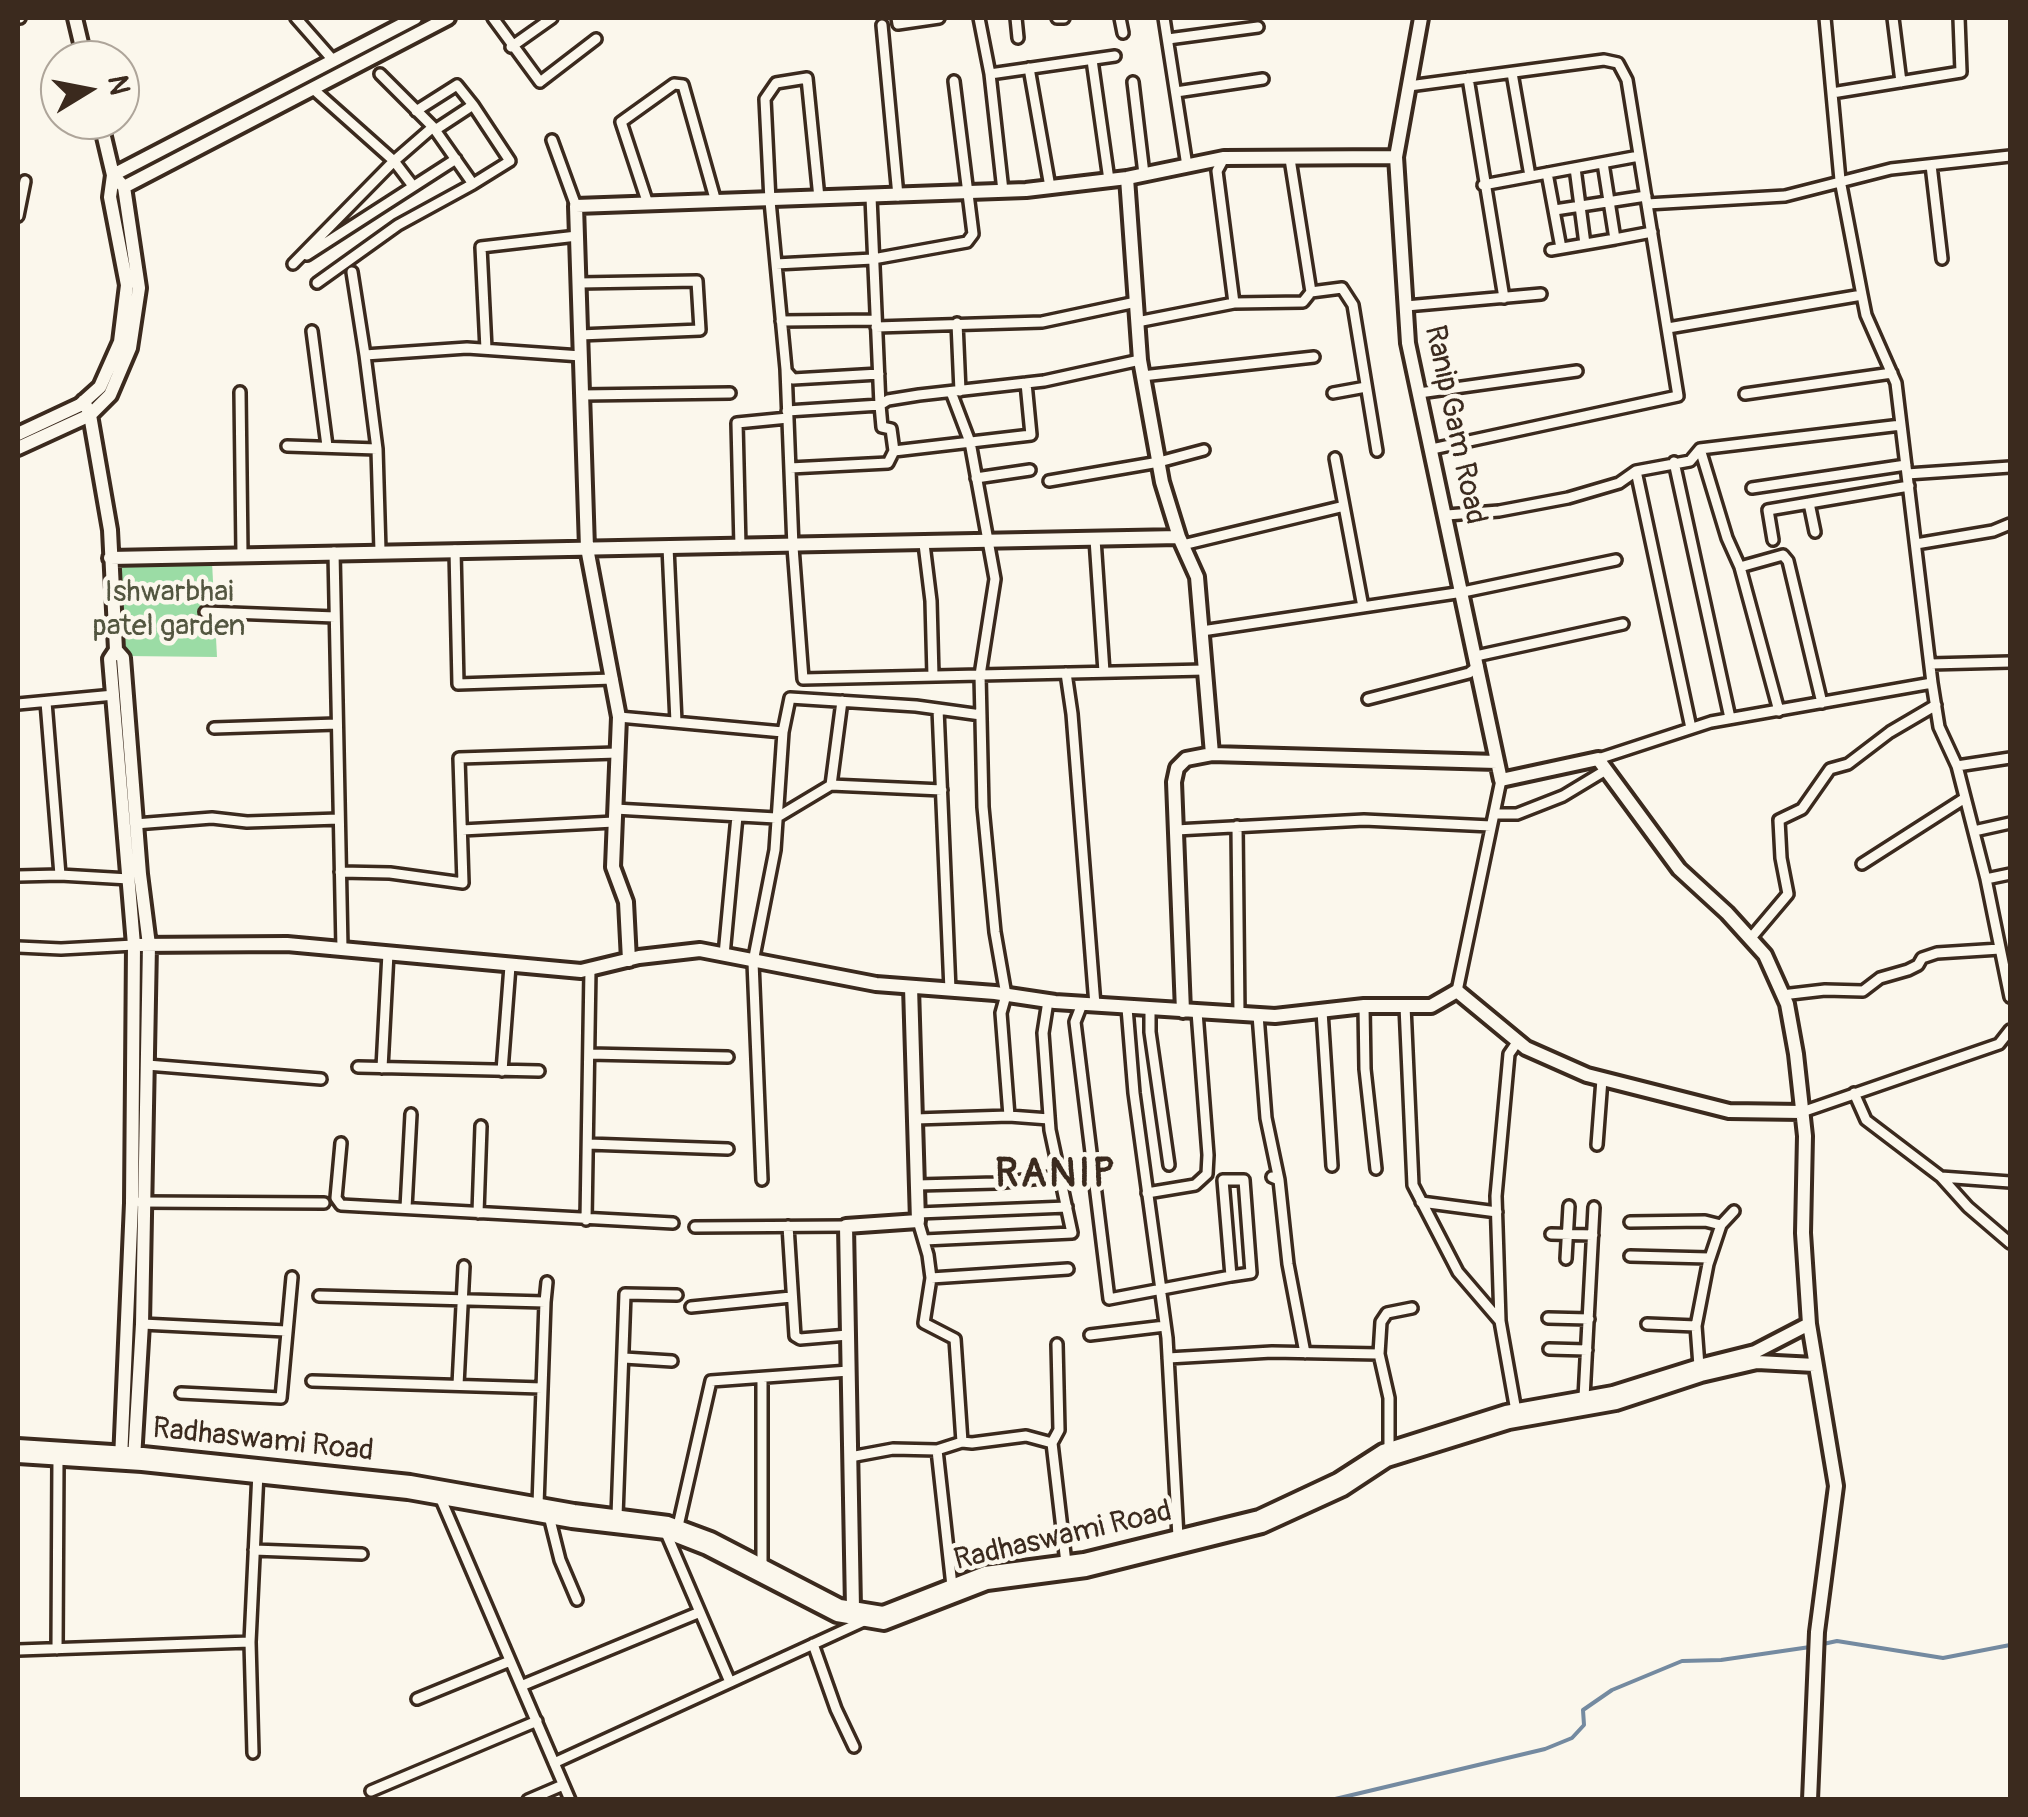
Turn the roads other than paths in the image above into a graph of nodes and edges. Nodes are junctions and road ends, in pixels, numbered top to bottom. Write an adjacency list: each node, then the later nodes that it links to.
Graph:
1 (296, 18): 24 (street)
2 (415, 18): 24 (street)
3 (448, 18): 36 (street)
4 (493, 18): 22 (street)
5 (552, 18): 22 (street)
6 (897, 18): 7 (street)
7 (940, 18)
8 (978, 18): 29 (street)
9 (1016, 18): 19 (street)
10 (1120, 18): 18 (street)
11 (1164, 18): 21 (street)
12 (1421, 18): 35 (street, Ranip Gam Road)
13 (1824, 18): 38 (street)
14 (1893, 18): 34 (street)
15 (1959, 18): 34 (street)
16 (882, 25): 70 (street)
17 (1258, 27): 21 (street)
18 (1123, 33)
19 (1018, 38)
20 (596, 39): 22 (street)
21 (1168, 39): 37 (street)
22 (511, 47)
23 (1114, 56): 25 (street)
24 (332, 58): 57 (street)
25 (1092, 60): 26 (street); 60 (street)
26 (1028, 68): 29 (street); 67 (street)
27 (1512, 72): 30 (street); 44 (street); 58 (street)
28 (380, 74): 40 (street)
29 (990, 74): 68 (street)
30 (1468, 78): 35 (street); 64 (street)
31 (1263, 79): 37 (street)
32 (954, 81): 69 (street)
33 (1132, 82): 56 (street)
34 (1901, 82): 38 (street)
35 (1409, 86): 46 (street, Ranip Gam Road)
36 (312, 88): 50 (street); 66 (street)
37 (1176, 92): 53 (street)
38 (1832, 93): 61 (street)
39 (473, 105): 40 (street); 41 (street); 63 (street)
40 (416, 111): 41 (street)
41 (434, 129): 48 (street); 50 (street)
42 (105, 140): 57 (street)
43 (552, 140): 78 (street)
44 (1639, 156): 51 (street); 74 (street)
45 (2010, 156): 52 (street)
46 (1396, 157): 49 (street); 98 (street, Ranip Gam Road)
47 (1224, 158): 49 (street); 53 (street); 97 (street)
48 (456, 159): 63 (street); 65 (street)
49 (1290, 159): 92 (street)
50 (394, 160): 65 (street); 65 (street)
51 (1602, 163): 54 (street); 76 (street)
52 (1930, 165): 61 (street); 87 (street)
53 (1187, 166): 56 (street)
54 (1574, 168): 55 (street); 79 (street)
55 (1548, 173): 58 (street); 80 (street)
56 (1144, 174): 59 (street)
57 (113, 175): 66 (street); 126 (street)
58 (1530, 176): 64 (street)
59 (1127, 178): 60 (street); 96 (street)
60 (1108, 180): 67 (street)
61 (1840, 180): 74 (street); 94 (street)
62 (25, 181): 81 (street)
63 (473, 184): 91 (street)
64 (1483, 184): 95 (street)
65 (414, 186)
66 (124, 187): 126 (street)
67 (1050, 188): 68 (street)
68 (1003, 192): 69 (street)
69 (968, 193): 70 (street); 86 (street)
70 (898, 196): 71 (street)
71 (871, 197): 72 (street); 86 (street)
72 (819, 199): 73 (street); 73 (street)
73 (770, 200): 75 (street); 88 (street)
74 (1646, 200): 76 (street); 82 (street)
75 (716, 202): 77 (street); 77 (street)
76 (1610, 202): 79 (street); 84 (street)
77 (648, 204): 78 (street)
78 (576, 206): 83 (street)
79 (1581, 206): 80 (street); 85 (street)
80 (1555, 210): 85 (street)
81 (18, 216)
82 (1652, 232): 84 (street); 103 (street)
83 (577, 236): 90 (street); 106 (street)
84 (1614, 239): 85 (street)
85 (1585, 244)
86 (872, 259): 88 (street); 101 (street)
87 (1942, 259)
88 (776, 264): 99 (street)
89 (352, 272): 107 (street)
90 (579, 283): 105 (street); 105 (street)
91 (316, 284)
92 (1311, 292): 97 (street); 117 (street)
93 (1541, 294): 95 (street)
94 (1862, 295): 103 (street); 113 (street)
95 (1504, 298): 98 (street)
96 (1136, 302): 100 (street); 102 (street)
97 (1234, 303): 100 (street)
98 (1406, 306): 122 (street, Ranip Gam Road)
99 (781, 321): 101 (street); 111 (street)
100 (1137, 322): 110 (street)
101 (876, 323): 102 (street); 114 (street)
102 (957, 323): 119 (street)
103 (1668, 328): 138 (street)
104 (312, 331): 132 (street)
105 (580, 336): 108 (street)
106 (486, 349): 107 (street); 108 (street)
107 (365, 355): 135 (street)
108 (581, 356): 124 (street)
109 (1314, 356): 115 (street)
110 (1140, 360): 115 (street); 116 (street)
111 (786, 370): 114 (street); 127 (street)
112 (1577, 371): 122 (street)
113 (1892, 373): 123 (street); 128 (street)
114 (879, 374): 125 (street)
115 (1142, 376): 141 (street)
116 (1026, 383): 119 (street); 130 (street)
117 (1366, 388): 120 (street); 139 (street)
118 (240, 392): 170 (street)
119 (956, 392): 125 (street); 130 (street)
120 (1333, 392)
121 (730, 393): 124 (street)
122 (1420, 393): 138 (street, Ranip Gam Road)
123 (1745, 394)
124 (582, 395): 166 (street)
125 (880, 405): 127 (street); 136 (street)
126 (87, 408): 129 (street); 133 (street); 171 (street)
127 (787, 414): 144 (street); 164 (street)
128 (1901, 424): 134 (street); 146 (street)
129 (18, 434)
130 (970, 442): 136 (street); 148 (street)
131 (288, 446): 132 (street)
132 (327, 446): 135 (street)
133 (18, 448)
134 (1700, 448): 142 (street); 173 (street)
135 (377, 449): 169 (street)
136 (894, 450): 144 (street)
137 (1204, 450): 141 (street)
138 (1432, 450): 154 (street, Ranip Gam Road)
139 (1377, 451)
140 (1335, 458): 153 (street)
141 (1159, 462): 149 (street); 159 (street)
142 (1674, 462): 147 (street); 203 (street)
143 (2010, 467): 146 (street)
144 (790, 468): 165 (street)
145 (1030, 470): 148 (street)
146 (1907, 470): 150 (street); 151 (street)
147 (1636, 471): 154 (street); 207 (street)
148 (976, 478): 160 (street)
149 (1049, 482)
150 (1909, 486): 152 (street); 162 (street)
151 (1752, 488)
152 (1809, 503): 156 (street); 158 (street)
153 (1344, 506): 159 (street); 175 (street)
154 (1446, 515): 174 (street, Ranip Gam Road)
155 (2010, 524): 162 (street)
156 (1815, 532)
157 (1095, 539): 159 (street); 160 (street); 184 (street)
158 (1774, 540)
159 (1180, 541): 179 (street)
160 (986, 542): 161 (street); 186 (street)
161 (924, 544): 165 (street); 187 (street)
162 (1916, 544): 182 (street)
163 (668, 547): 164 (street); 166 (street); 204 (street)
164 (740, 547): 165 (street)
165 (792, 547): 189 (street)
166 (587, 548): 167 (street); 188 (street)
167 (455, 550): 169 (street); 188 (street)
168 (334, 552): 169 (street); 170 (street); 177 (street)
169 (380, 552)
170 (242, 554): 171 (street)
171 (110, 558): 191 (street)
172 (1616, 560): 174 (street)
173 (1740, 567): 196 (street); 200 (street)
174 (1463, 592): 175 (street); 180 (street, Ranip Gam Road)
175 (1363, 607): 179 (street)
176 (205, 612): 177 (street)
177 (336, 617): 205 (street)
178 (1622, 624): 180 (street)
179 (1202, 631): 183 (street)
180 (1477, 661): 193 (street); 212 (street, Ranip Gam Road)
181 (2010, 662): 182 (street)
182 (1930, 664): 190 (street)
183 (1205, 670): 184 (street); 210 (street)
184 (1104, 672): 185 (street)
185 (1066, 673): 186 (street); 257 (street)
186 (980, 675): 187 (street); 201 (street)
187 (933, 676): 189 (street)
188 (612, 679): 202 (street)
189 (803, 679): 192 (street)
190 (1932, 683): 196 (street); 198 (street)
191 (119, 694): 195 (street); 224 (street); 236 (street)
192 (790, 698): 194 (street); 208 (street)
193 (1368, 699)
194 (842, 701): 199 (street); 216 (street)
195 (46, 702): 197 (street); 233 (street)
196 (1822, 703): 200 (street)
197 (18, 704)
198 (1936, 704): 214 (street); 238 (street)
199 (938, 709): 201 (street); 217 (street)
200 (1779, 710): 203 (street)
201 (980, 715): 253 (street)
202 (619, 717): 204 (street); 209 (street)
203 (1730, 718): 207 (street)
204 (676, 722): 208 (street)
205 (338, 724): 206 (street); 223 (street)
206 (214, 728)
207 (1691, 728): 213 (street)
208 (783, 732): 222 (street)
209 (617, 753): 220 (street); 228 (street)
210 (1212, 754): 212 (street); 229 (street)
211 (2010, 758): 214 (street)
212 (1497, 762): 215 (street, Ranip Gam Road)
213 (1602, 765): 215 (street); 219 (street); 238 (street)
214 (1957, 766): 218 (street)
215 (1501, 780): 219 (street)
216 (831, 785): 217 (street); 222 (street)
217 (942, 790): 251 (street)
218 (1965, 798): 230 (street); 231 (street)
219 (1494, 814): 227 (street)
220 (615, 815): 221 (street); 228 (street); 246 (street)
221 (737, 816): 222 (street); 245 (street)
222 (776, 818): 247 (street)
223 (339, 819): 224 (street); 232 (street)
224 (136, 824): 240 (street)
225 (2010, 824): 230 (street)
226 (1238, 826): 227 (street); 229 (street); 264 (street)
227 (1492, 826): 252 (street)
228 (462, 830): 232 (street)
229 (1176, 830): 263 (street)
230 (1974, 831): 237 (street)
231 (1862, 864)
232 (340, 872): 242 (street)
233 (60, 874): 235 (street); 236 (street)
234 (2010, 874): 237 (street)
235 (18, 876)
236 (129, 879): 239 (street)
237 (1986, 879): 243 (street)
238 (1750, 938): 254 (street)
239 (134, 945): 240 (street); 241 (street); 297 (street)
240 (150, 945): 242 (street); 270 (street)
241 (18, 947)
242 (342, 948): 244 (street)
243 (2000, 950): 254 (street); 255 (street)
244 (388, 953): 248 (street); 272 (street)
245 (724, 955): 246 (street); 247 (street)
246 (630, 960): 249 (street)
247 (754, 962): 250 (street); 293 (street)
248 (510, 966): 249 (street); 273 (street)
249 (590, 969): 268 (street)
250 (911, 987): 251 (street); 281 (street)
251 (950, 990): 253 (street)
252 (1457, 991): 259 (street); 267 (street)
253 (1006, 995): 256 (street); 280 (street)
254 (1782, 995): 278 (street)
255 (2010, 998)
256 (1048, 1001): 257 (street); 282 (street)
257 (1088, 1005): 260 (street); 329 (street)
258 (1364, 1006): 259 (street); 262 (street); 290 (street)
259 (1405, 1006): 298 (street)
260 (1127, 1008): 261 (street); 296 (street)
261 (1150, 1009): 263 (street); 288 (street)
262 (1322, 1011): 265 (street); 289 (street)
263 (1190, 1012): 264 (street); 296 (street)
264 (1239, 1014): 265 (street)
265 (1258, 1015): 351 (street)
266 (2010, 1030): 277 (street)
267 (1518, 1041): 276 (street); 305 (street)
268 (589, 1054): 269 (street); 285 (street)
269 (728, 1057)
270 (146, 1065): 275 (street); 297 (street)
271 (358, 1067): 272 (street)
272 (382, 1068): 273 (street)
273 (502, 1070): 274 (street)
274 (539, 1072)
275 (321, 1079)
276 (1602, 1079): 278 (street); 286 (street)
277 (1854, 1094): 278 (street); 292 (street)
278 (1802, 1112): 342 (street)
279 (411, 1114): 303 (street)
280 (1009, 1116): 281 (street); 282 (street)
281 (915, 1118): 295 (street)
282 (1050, 1120): 291 (street)
283 (481, 1126): 306 (street)
284 (341, 1143): 303 (street)
285 (588, 1144): 287 (street); 308 (street)
286 (1597, 1145)
287 (728, 1149)
288 (1169, 1165)
289 (1332, 1166)
290 (1376, 1169)
291 (1060, 1176): 295 (street); 302 (street)
292 (1941, 1178): 294 (street); 319 (street)
293 (762, 1180)
294 (2010, 1182)
295 (917, 1185): 307 (street)
296 (1146, 1193): 329 (street)
297 (138, 1202): 299 (street); 340 (street); 374 (street)
298 (1421, 1202): 305 (street); 339 (street)
299 (324, 1204)
300 (1569, 1206): 316 (street)
301 (1594, 1206): 317 (street)
302 (1067, 1207): 307 (street); 318 (street)
303 (406, 1208): 306 (street)
304 (1734, 1211): 311 (street)
305 (1497, 1212): 339 (street)
306 (478, 1213): 308 (street)
307 (918, 1217): 313 (street); 318 (street)
308 (586, 1220): 310 (street)
309 (1630, 1222): 311 (street)
310 (673, 1223)
311 (1721, 1225): 321 (street)
312 (788, 1226): 313 (street); 314 (street); 332 (street)
313 (846, 1226): 346 (street)
314 (694, 1227)
315 (1551, 1234): 316 (street)
316 (1567, 1235): 317 (street); 322 (street)
317 (1593, 1235): 338 (street)
318 (924, 1240): 327 (street)
319 (2010, 1243)
320 (1630, 1256): 321 (street)
321 (1710, 1258): 344 (street)
322 (1566, 1259)
323 (464, 1266): 333 (street)
324 (1068, 1269): 327 (street)
325 (1231, 1276): 325 (street); 329 (street)
326 (292, 1277): 345 (street)
327 (931, 1278): 366 (street)
328 (547, 1282): 334 (street)
329 (1161, 1292): 343 (street)
330 (676, 1295): 353 (street)
331 (318, 1296): 333 (street)
332 (792, 1297): 335 (street); 346 (street)
333 (462, 1300): 334 (street); 361 (street)
334 (545, 1302): 362 (street)
335 (691, 1307)
336 (1412, 1308): 352 (street)
337 (1548, 1318): 338 (street)
338 (1589, 1319): 350 (street)
339 (1500, 1321): 365 (street)
340 (142, 1324): 345 (street); 374 (street)
341 (1646, 1324): 344 (street)
342 (1809, 1324): 356 (street); 357 (street, Radhaswami Road)
343 (1165, 1326): 347 (street); 354 (street)
344 (1696, 1326): 357 (street)
345 (286, 1332): 363 (street)
346 (848, 1335): 358 (street)
347 (1090, 1335)
348 (1057, 1344): 367 (street)
349 (1549, 1349): 350 (street)
350 (1588, 1350): 364 (street)
351 (1305, 1353): 352 (street); 354 (street)
352 (1379, 1354): 370 (street)
353 (624, 1358): 355 (street); 379 (street)
354 (1168, 1358): 381 (street)
355 (672, 1360)
356 (1815, 1365): 390 (street, Radhaswami Road); 407 (street)
357 (1699, 1366): 364 (street, Radhaswami Road)
358 (848, 1371): 359 (street); 372 (street)
359 (762, 1378): 380 (street); 385 (street)
360 (312, 1381): 361 (street)
361 (458, 1385): 362 (street)
362 (542, 1388): 377 (street)
363 (181, 1392)
364 (1584, 1398): 365 (street, Radhaswami Road)
365 (1516, 1411): 370 (street, Radhaswami Road)
366 (962, 1442): 367 (street); 369 (street)
367 (1052, 1443): 384 (street)
368 (18, 1446): 374 (street, Radhaswami Road)
369 (937, 1450): 372 (street); 386 (street)
370 (1390, 1450): 381 (street, Radhaswami Road)
371 (18, 1456): 373 (street, Radhaswami Road)
372 (850, 1457): 388 (street)
373 (58, 1458): 374 (street, Radhaswami Road); 393 (street)
374 (128, 1458): 375 (street, Radhaswami Road)
375 (259, 1470): 376 (street, Radhaswami Road); 377 (street, Radhaswami Road); 382 (street)
376 (440, 1497): 378 (street, Radhaswami Road); 395 (street)
377 (538, 1505): 379 (street, Radhaswami Road)
378 (548, 1516): 380 (street, Radhaswami Road); 387 (street)
379 (617, 1516): 380 (street, Radhaswami Road)
380 (672, 1529): 385 (street, Radhaswami Road); 389 (street); 390 (street, Radhaswami Road)
381 (1178, 1537): 384 (street, Radhaswami Road)
382 (254, 1550): 383 (street); 391 (street)
383 (362, 1554)
384 (1066, 1562): 386 (street, Radhaswami Road)
385 (762, 1565): 388 (street, Radhaswami Road)
386 (952, 1586): 388 (street, Radhaswami Road)
387 (577, 1600)
388 (852, 1608)
389 (700, 1612): 396 (street); 397 (street)
390 (866, 1620): 392 (street)
391 (250, 1642): 393 (street); 401 (street)
392 (813, 1644): 396 (street); 400 (street)
393 (58, 1649): 394 (street)
394 (18, 1650)
395 (510, 1660): 397 (street); 398 (street)
396 (730, 1682): 402 (street)
397 (521, 1686): 399 (street)
398 (417, 1699)
399 (536, 1721): 402 (street); 404 (street)
400 (854, 1747)
401 (253, 1754)
402 (554, 1763): 403 (street)
403 (563, 1785): 405 (street); 406 (street)
404 (370, 1790)
405 (528, 1800)
406 (570, 1800)
407 (1810, 1800)

